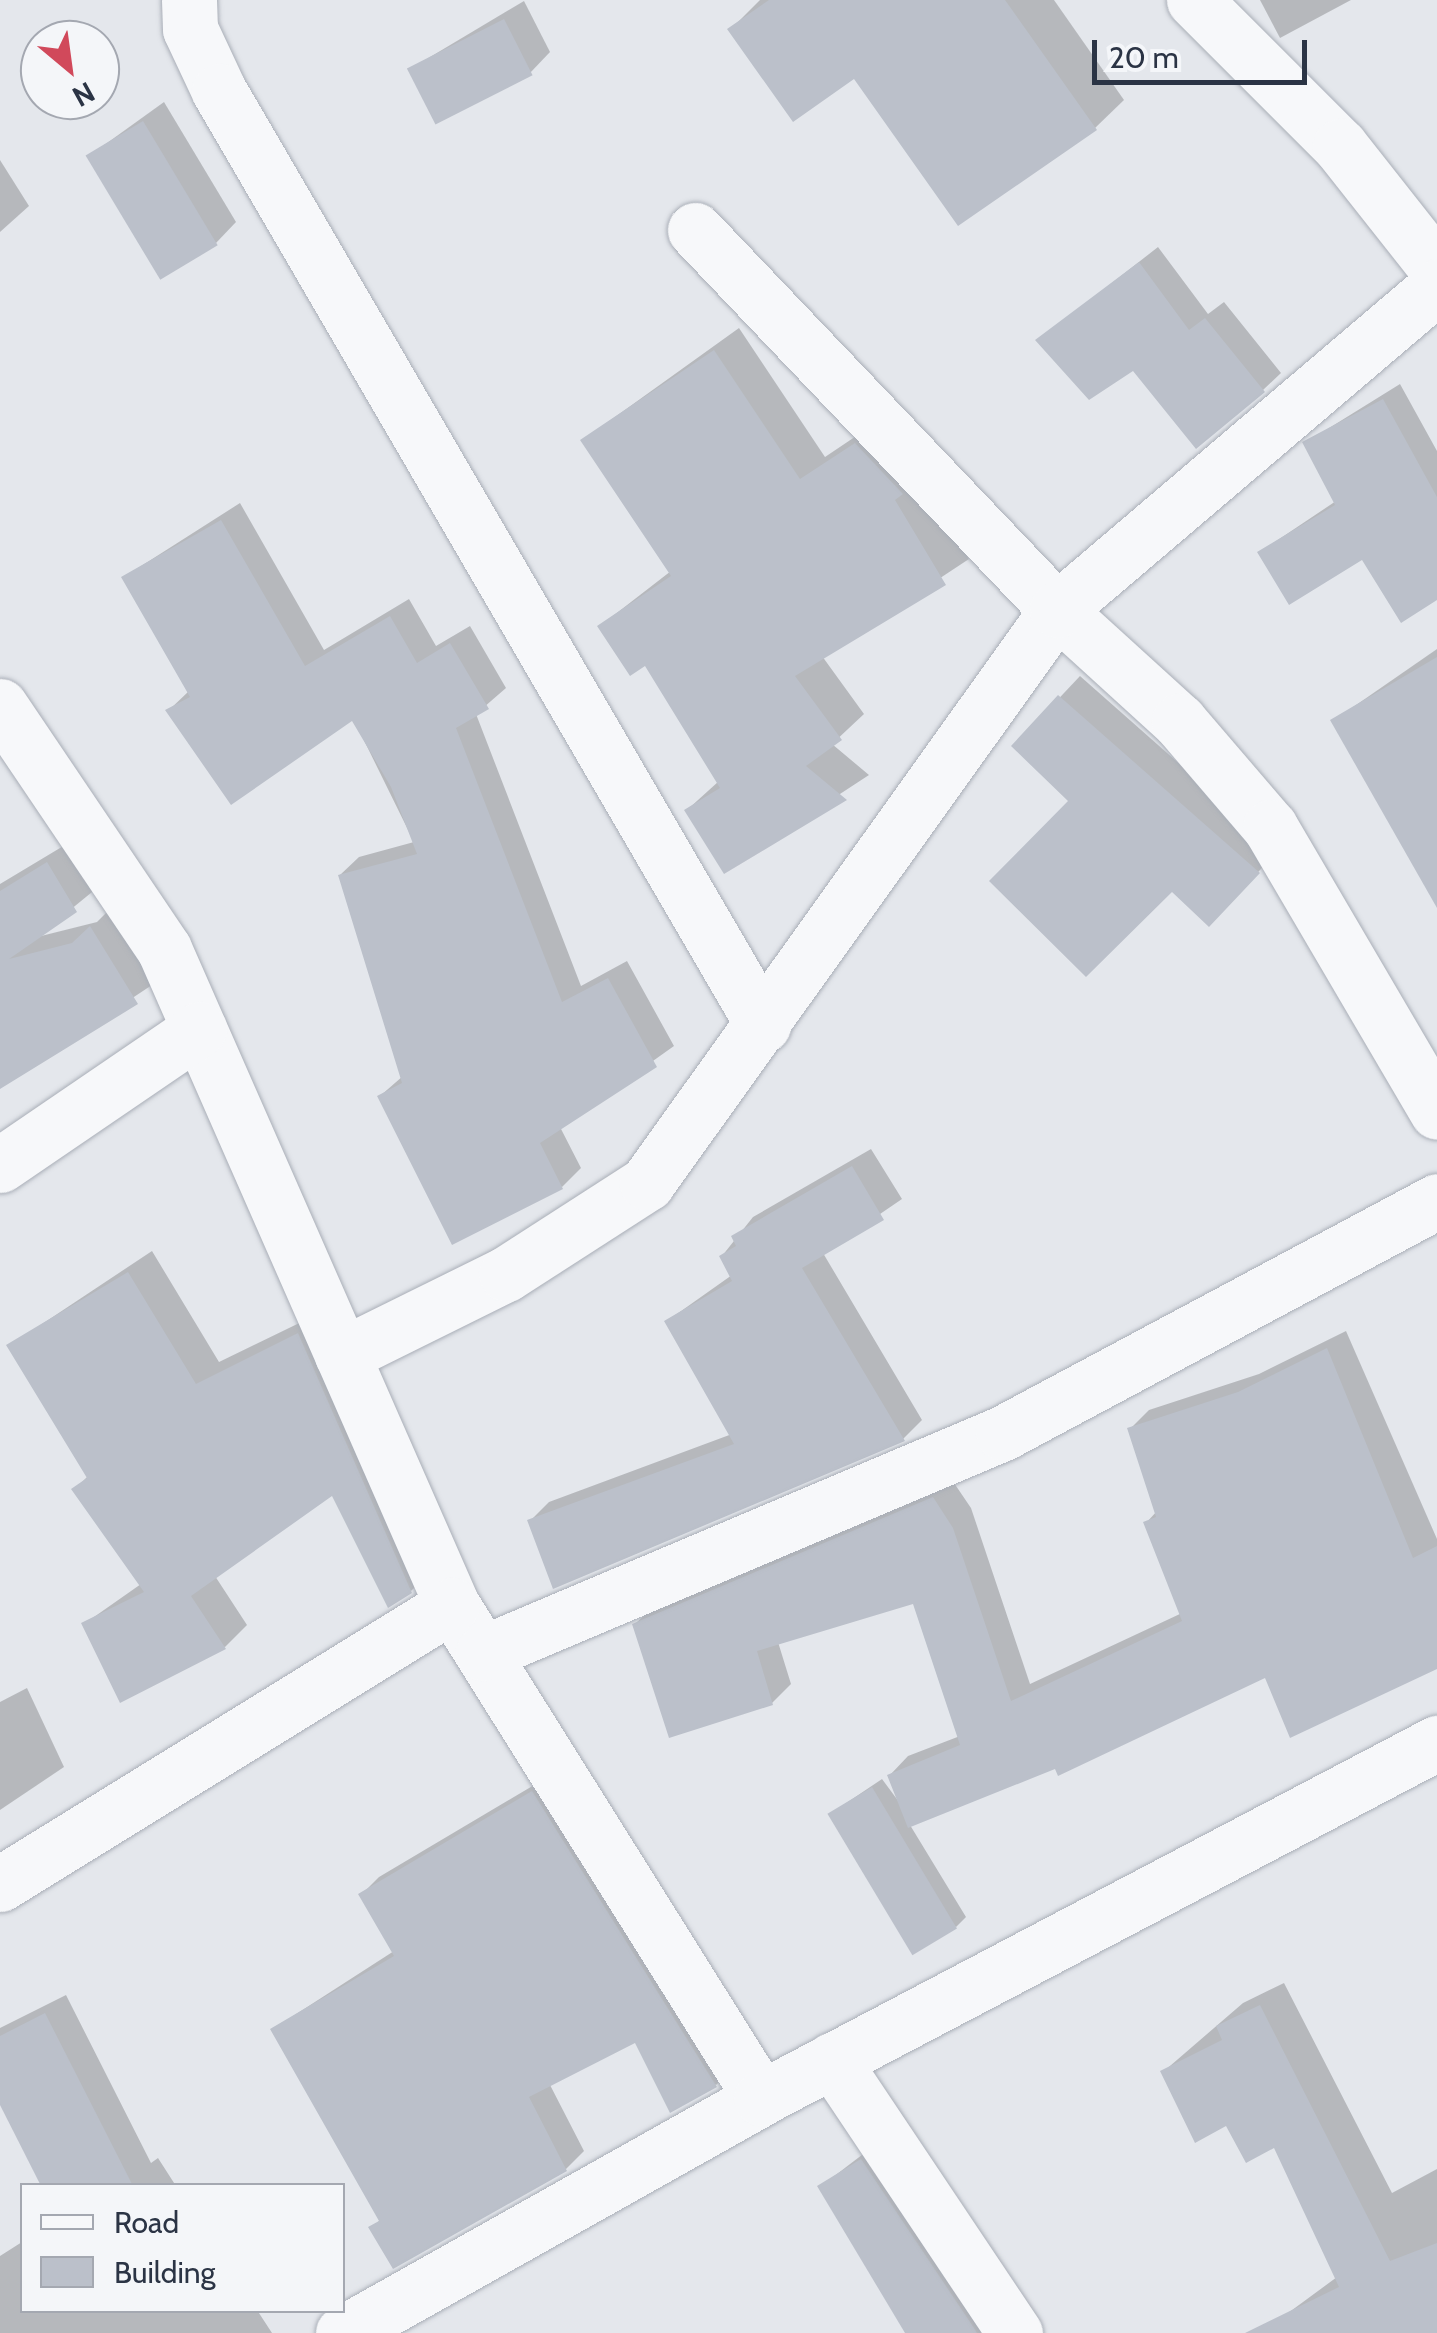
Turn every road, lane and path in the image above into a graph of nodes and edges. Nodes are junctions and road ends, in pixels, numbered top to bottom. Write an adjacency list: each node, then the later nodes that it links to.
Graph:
1 (189, 0): 8 (street)
2 (1194, 0): 4 (street)
3 (695, 230): 6 (street)
4 (1437, 269)
5 (1437, 287): 6 (street)
6 (1057, 610): 8 (street); 10 (street)
7 (0, 706): 9 (street)
8 (763, 1025): 13 (street)
9 (200, 1029): 11 (street); 13 (street)
10 (1437, 1112)
11 (0, 1165)
12 (1437, 1201): 15 (street)
13 (342, 1355): 14 (street)
14 (452, 1604): 15 (street); 17 (street)
15 (483, 1653): 19 (street)
16 (1437, 1743): 18 (street)
17 (0, 1884)
18 (832, 2060): 19 (street); 21 (street)
19 (761, 2098): 20 (street)
20 (343, 2333)
21 (1015, 2333)

